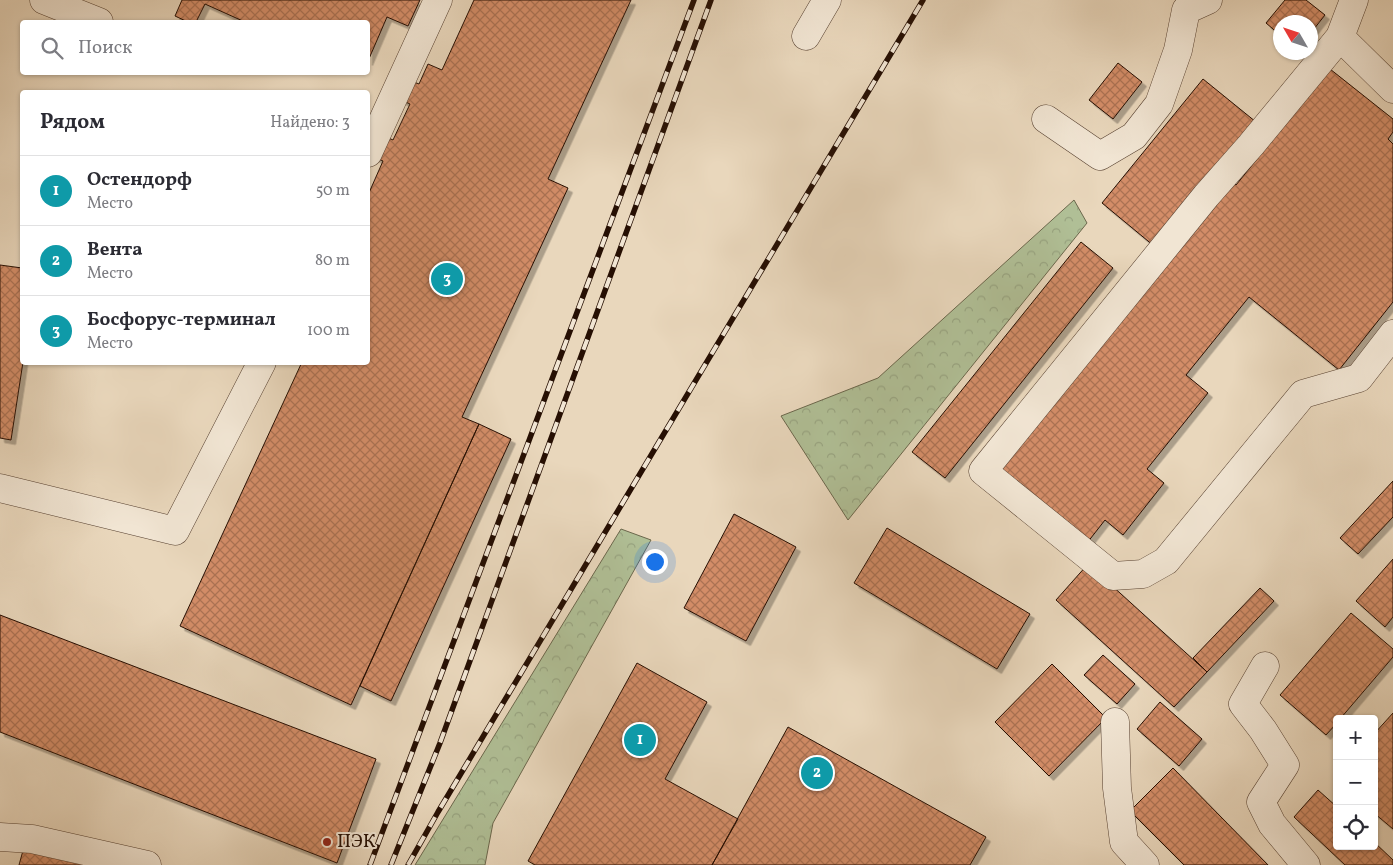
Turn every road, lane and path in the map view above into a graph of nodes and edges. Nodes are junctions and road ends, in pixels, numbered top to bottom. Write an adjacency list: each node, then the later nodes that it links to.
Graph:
1 (44, 0): 6 (street)
2 (438, 0): 11 (street)
3 (827, 0): 7 (street)
4 (1208, 0): 10 (street)
5 (1354, 0): 8 (street)
6 (94, 20)
7 (806, 36)
8 (1340, 37): 9 (street); 12 (street)
9 (1393, 89)
10 (1046, 120)
11 (370, 149)
12 (1393, 334)
13 (260, 365): 14 (street)
14 (0, 488)
15 (1265, 666): 20 (street)
16 (1115, 722): 19 (street)
17 (0, 837): 18 (street)
18 (147, 865)
19 (1144, 865)
20 (1306, 865)

